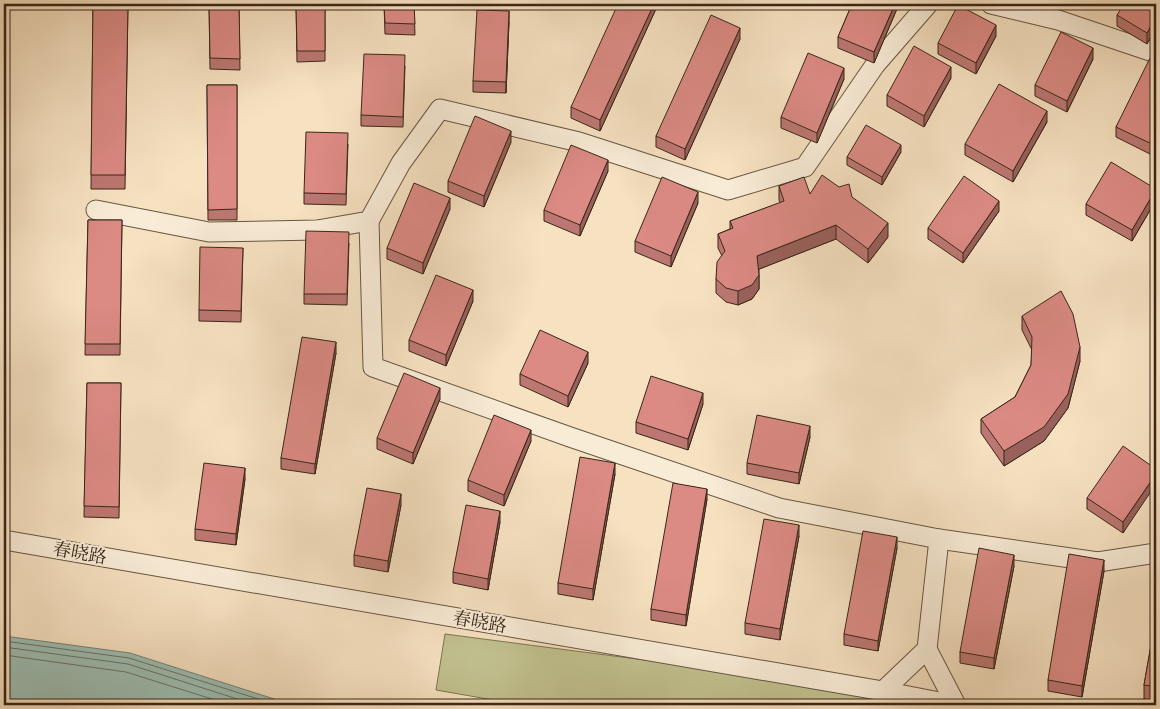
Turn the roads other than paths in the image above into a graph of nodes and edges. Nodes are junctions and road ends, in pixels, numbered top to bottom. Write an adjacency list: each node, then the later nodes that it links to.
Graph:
1 (928, 4): 5 (street)
2 (991, 4): 3 (street)
3 (1156, 53)
4 (96, 210): 5 (street)
5 (369, 220): 7 (street)
6 (4, 540): 10 (street, 春晓路)
7 (938, 540): 8 (street); 9 (street)
8 (1156, 553)
9 (927, 649): 10 (street); 11 (street)
10 (883, 690): 11 (street, 春晓路)
11 (956, 705)

